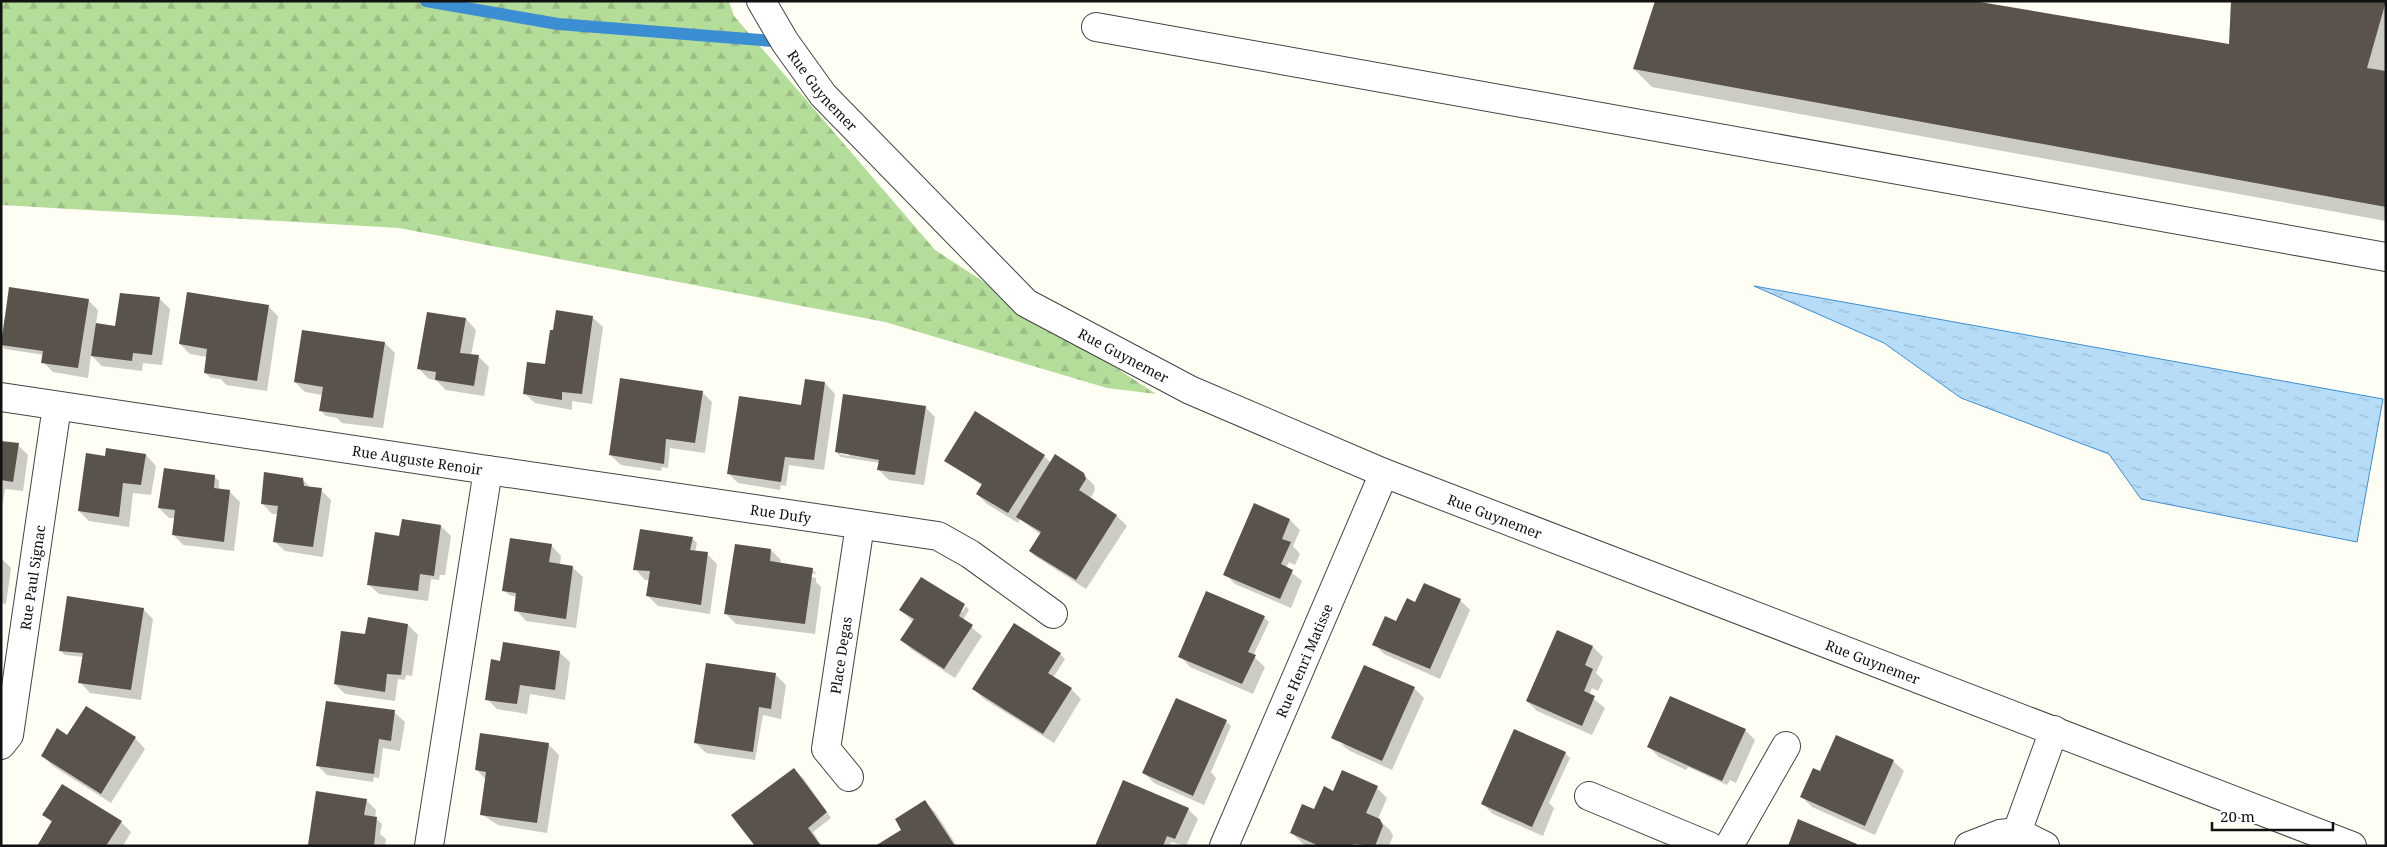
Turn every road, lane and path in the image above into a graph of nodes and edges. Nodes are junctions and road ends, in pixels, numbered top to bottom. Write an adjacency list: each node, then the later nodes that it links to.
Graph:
1 (761, 1): 7 (street, Rue Guynemer)
2 (1096, 27): 3 (street)
3 (2386, 257)
4 (1, 397): 5 (street, Rue Auguste Renoir)
5 (57, 406): 6 (street, Rue Auguste Renoir); 11 (street, Rue Paul Signac)
6 (488, 470): 8 (street, Rue Dufy); 16 (street, Rue Auguste Renoir)
7 (1384, 473): 10 (street, Rue Guynemer); 17 (street, Rue Henri Matisse)
8 (860, 526): 9 (street, Rue Dufy); 13 (street, Place Degas)
9 (1053, 614)
10 (2054, 730): 15 (street); 22 (street, Rue Guynemer)
11 (1, 745)
12 (1786, 746): 19 (street)
13 (849, 777)
14 (1589, 796): 18 (street)
15 (2017, 832): 20 (street); 21 (street)
16 (429, 846)
17 (1224, 846)
18 (1709, 846)
19 (1729, 846)
20 (1969, 846)
21 (2045, 846)
22 (2352, 846)

